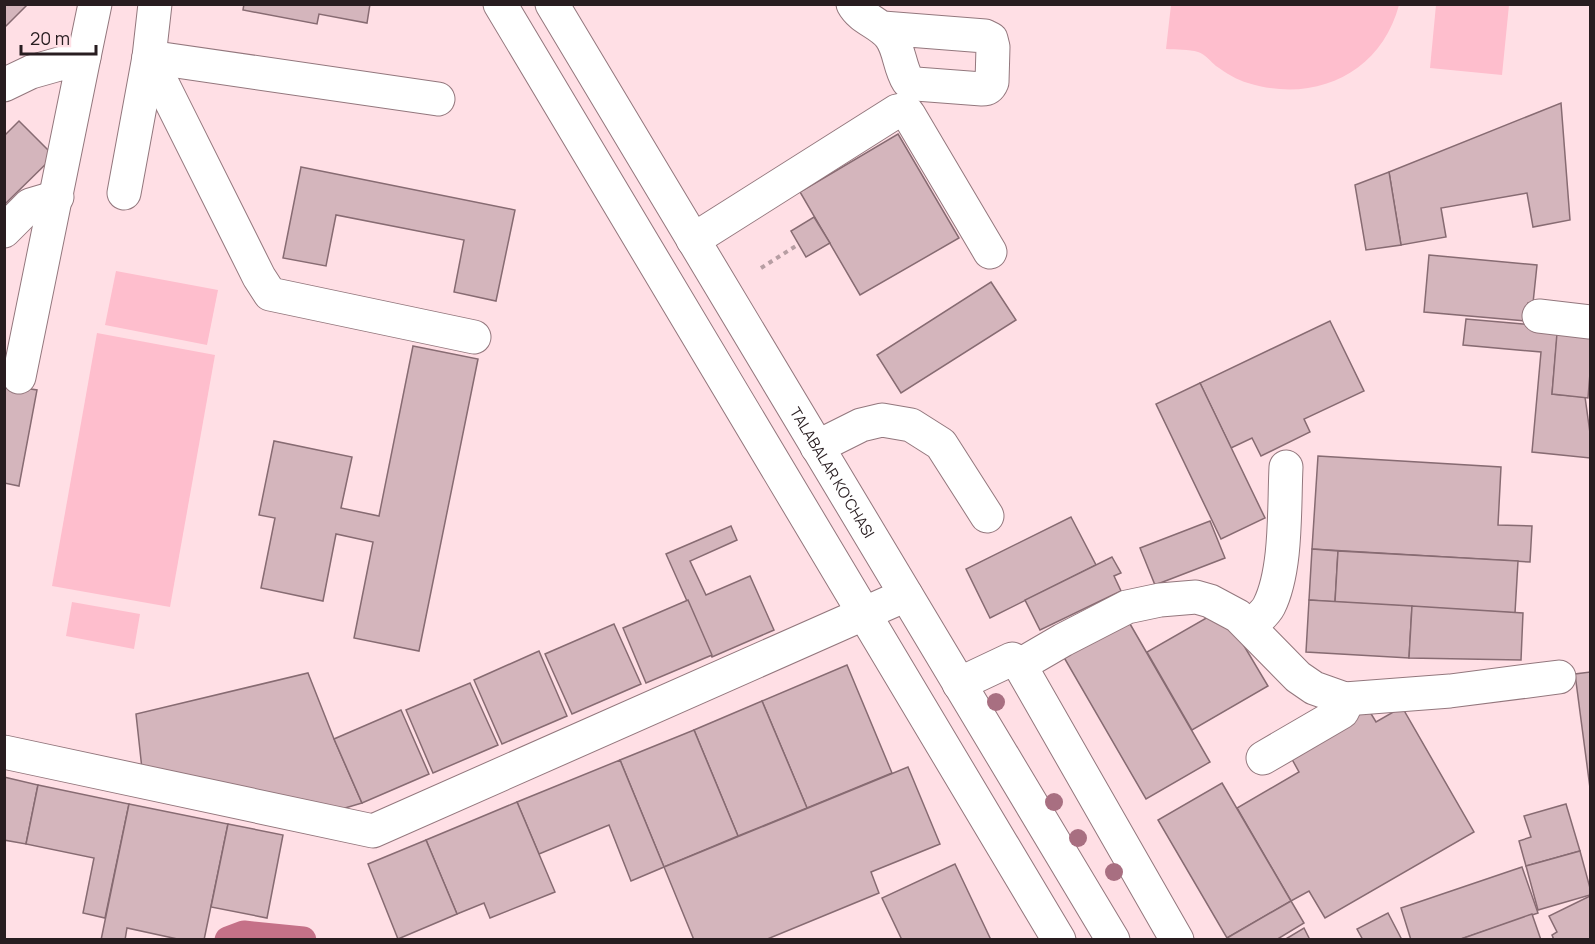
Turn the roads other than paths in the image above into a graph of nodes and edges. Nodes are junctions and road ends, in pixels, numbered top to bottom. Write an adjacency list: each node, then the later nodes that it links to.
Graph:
1 (95, 4): 7 (main road)
2 (155, 4): 8 (main road)
3 (500, 4): 24 (main road)
4 (552, 4): 14 (main road, TALABALAR KO'CHASI)
5 (853, 4): 6 (main road)
6 (883, 27)
7 (84, 57): 9 (main road); 12 (main road)
8 (149, 57): 10 (main road); 11 (main road); 18 (main road)
9 (4, 85)
10 (438, 99)
11 (124, 193)
12 (57, 197): 13 (main road); 19 (main road)
13 (4, 231)
14 (693, 240): 15 (main road); 20 (main road, TALABALAR KO'CHASI)
15 (990, 252)
16 (1539, 316): 17 (main road)
17 (1590, 322)
18 (474, 337)
19 (19, 377)
20 (817, 447): 22 (main road); 23 (main road, TALABALAR KO'CHASI)
21 (1286, 467): 25 (main road)
22 (987, 516)
23 (906, 595): 24 (main road); 28 (main road, TALABALAR KO'CHASI)
24 (864, 613): 30 (main road); 32 (main road)
25 (1250, 627): 26 (main road); 29 (main road)
26 (1020, 665): 28 (main road); 34 (main road)
27 (1560, 677): 29 (main road)
28 (959, 684): 33 (main road, TALABALAR KO'CHASI)
29 (1345, 699): 31 (main road)
30 (4, 752)
31 (1263, 758)
32 (1059, 939)
33 (1113, 939)
34 (1177, 939)

